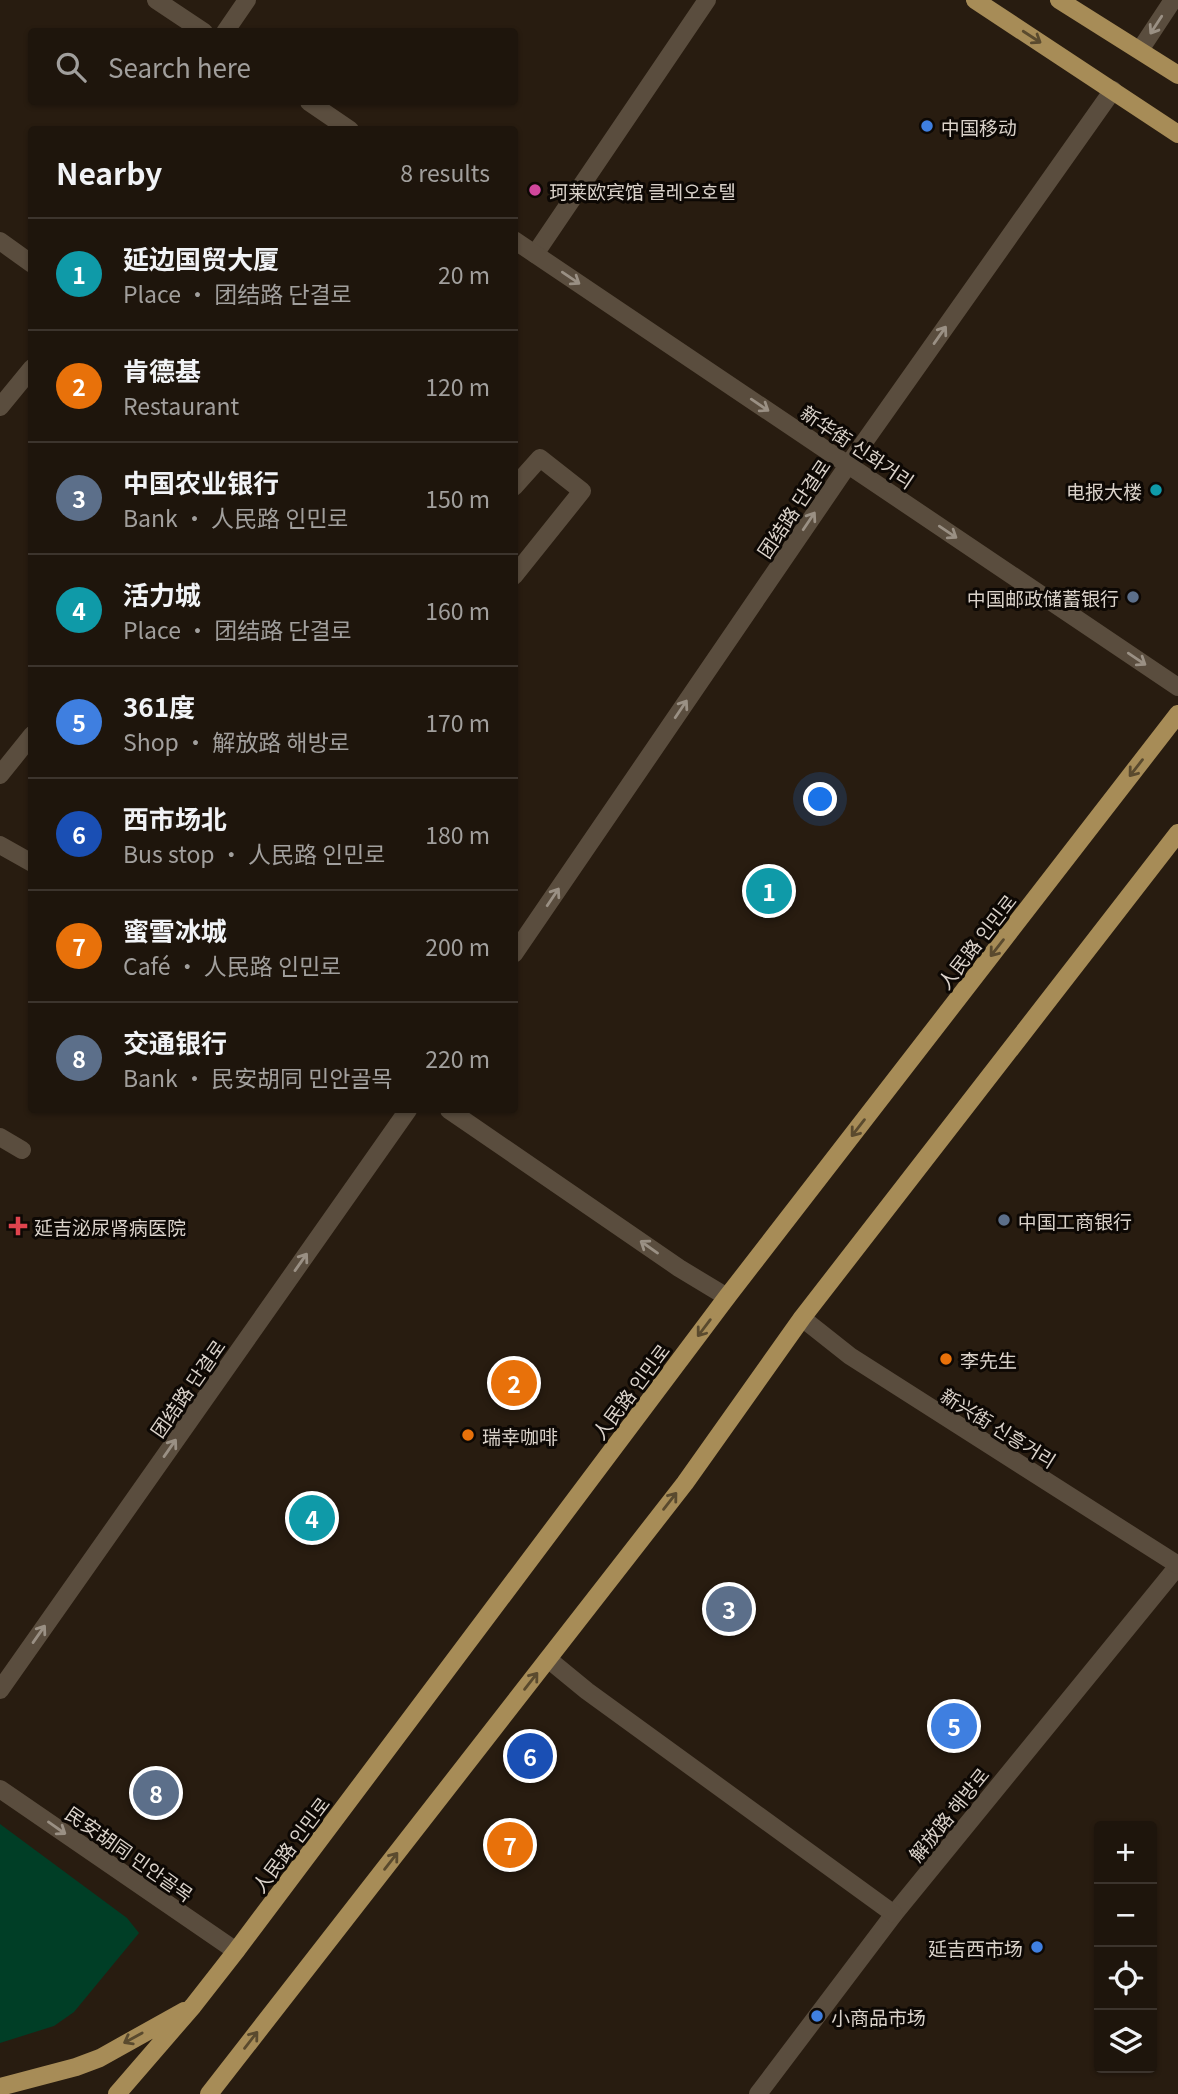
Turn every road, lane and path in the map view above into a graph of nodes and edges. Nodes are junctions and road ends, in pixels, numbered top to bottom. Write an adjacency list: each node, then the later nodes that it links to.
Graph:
1 (156, 0): 7 (street)
2 (247, 0): 8 (street)
3 (707, 0): 17 (street)
4 (975, 0): 11 (main road, one-way to 11)
5 (1059, 0): 9 (main road)
6 (1173, 0): 9 (street, one-way to 9)
7 (198, 28)
8 (228, 28)
9 (1140, 50): 10 (main road)
10 (1178, 75)
11 (1113, 90): 14 (main road); 21 (street, 团结路 단결로, one-way to 11)
12 (313, 105): 13 (street)
13 (344, 126)
14 (1178, 134)
15 (0, 241): 18 (street)
16 (518, 243): 17 (street, 新华街 신화거리)
17 (535, 254): 21 (street, 新华街 신화거리, one-way to 21)
18 (28, 261)
19 (28, 373): 20 (street)
20 (0, 407)
21 (848, 465): 24 (street, 新华街 신화거리, one-way to 24); 31 (street, 团结路 단결로, one-way to 21)
22 (518, 483): 23 (street)
23 (518, 571)
24 (1178, 687)
25 (1178, 714): 36 (main road, 人民路 인민로, one-way to 36)
26 (28, 740): 27 (street)
27 (0, 775)
28 (1178, 833): 37 (main road)
29 (0, 845): 30 (street)
30 (28, 861)
31 (518, 948)
32 (406, 1113): 40 (street, 团结路 단결로, one-way to 32)
33 (453, 1113): 36 (street, one-way to 33)
34 (0, 1137): 35 (street)
35 (22, 1150)
36 (727, 1297): 43 (main road, 人民路 인민로, one-way to 43)
37 (802, 1318): 38 (street, 新兴街 신흥거리); 39 (main road, one-way to 37)
38 (1178, 1566): 42 (street, 解放路 해방로)
39 (548, 1659): 42 (street); 47 (main road, one-way to 39)
40 (0, 1690)
41 (0, 1789): 43 (street, 民安胡同 민안골목, one-way to 43)
42 (894, 1914): 48 (street, 解放路 해방로)
43 (236, 1951): 44 (main road, 人民路 인민로)
44 (193, 2006): 45 (main road, one-way to 45); 46 (main road, 人民路 인민로)
45 (0, 2087)
46 (117, 2094)
47 (209, 2094)
48 (758, 2094)

